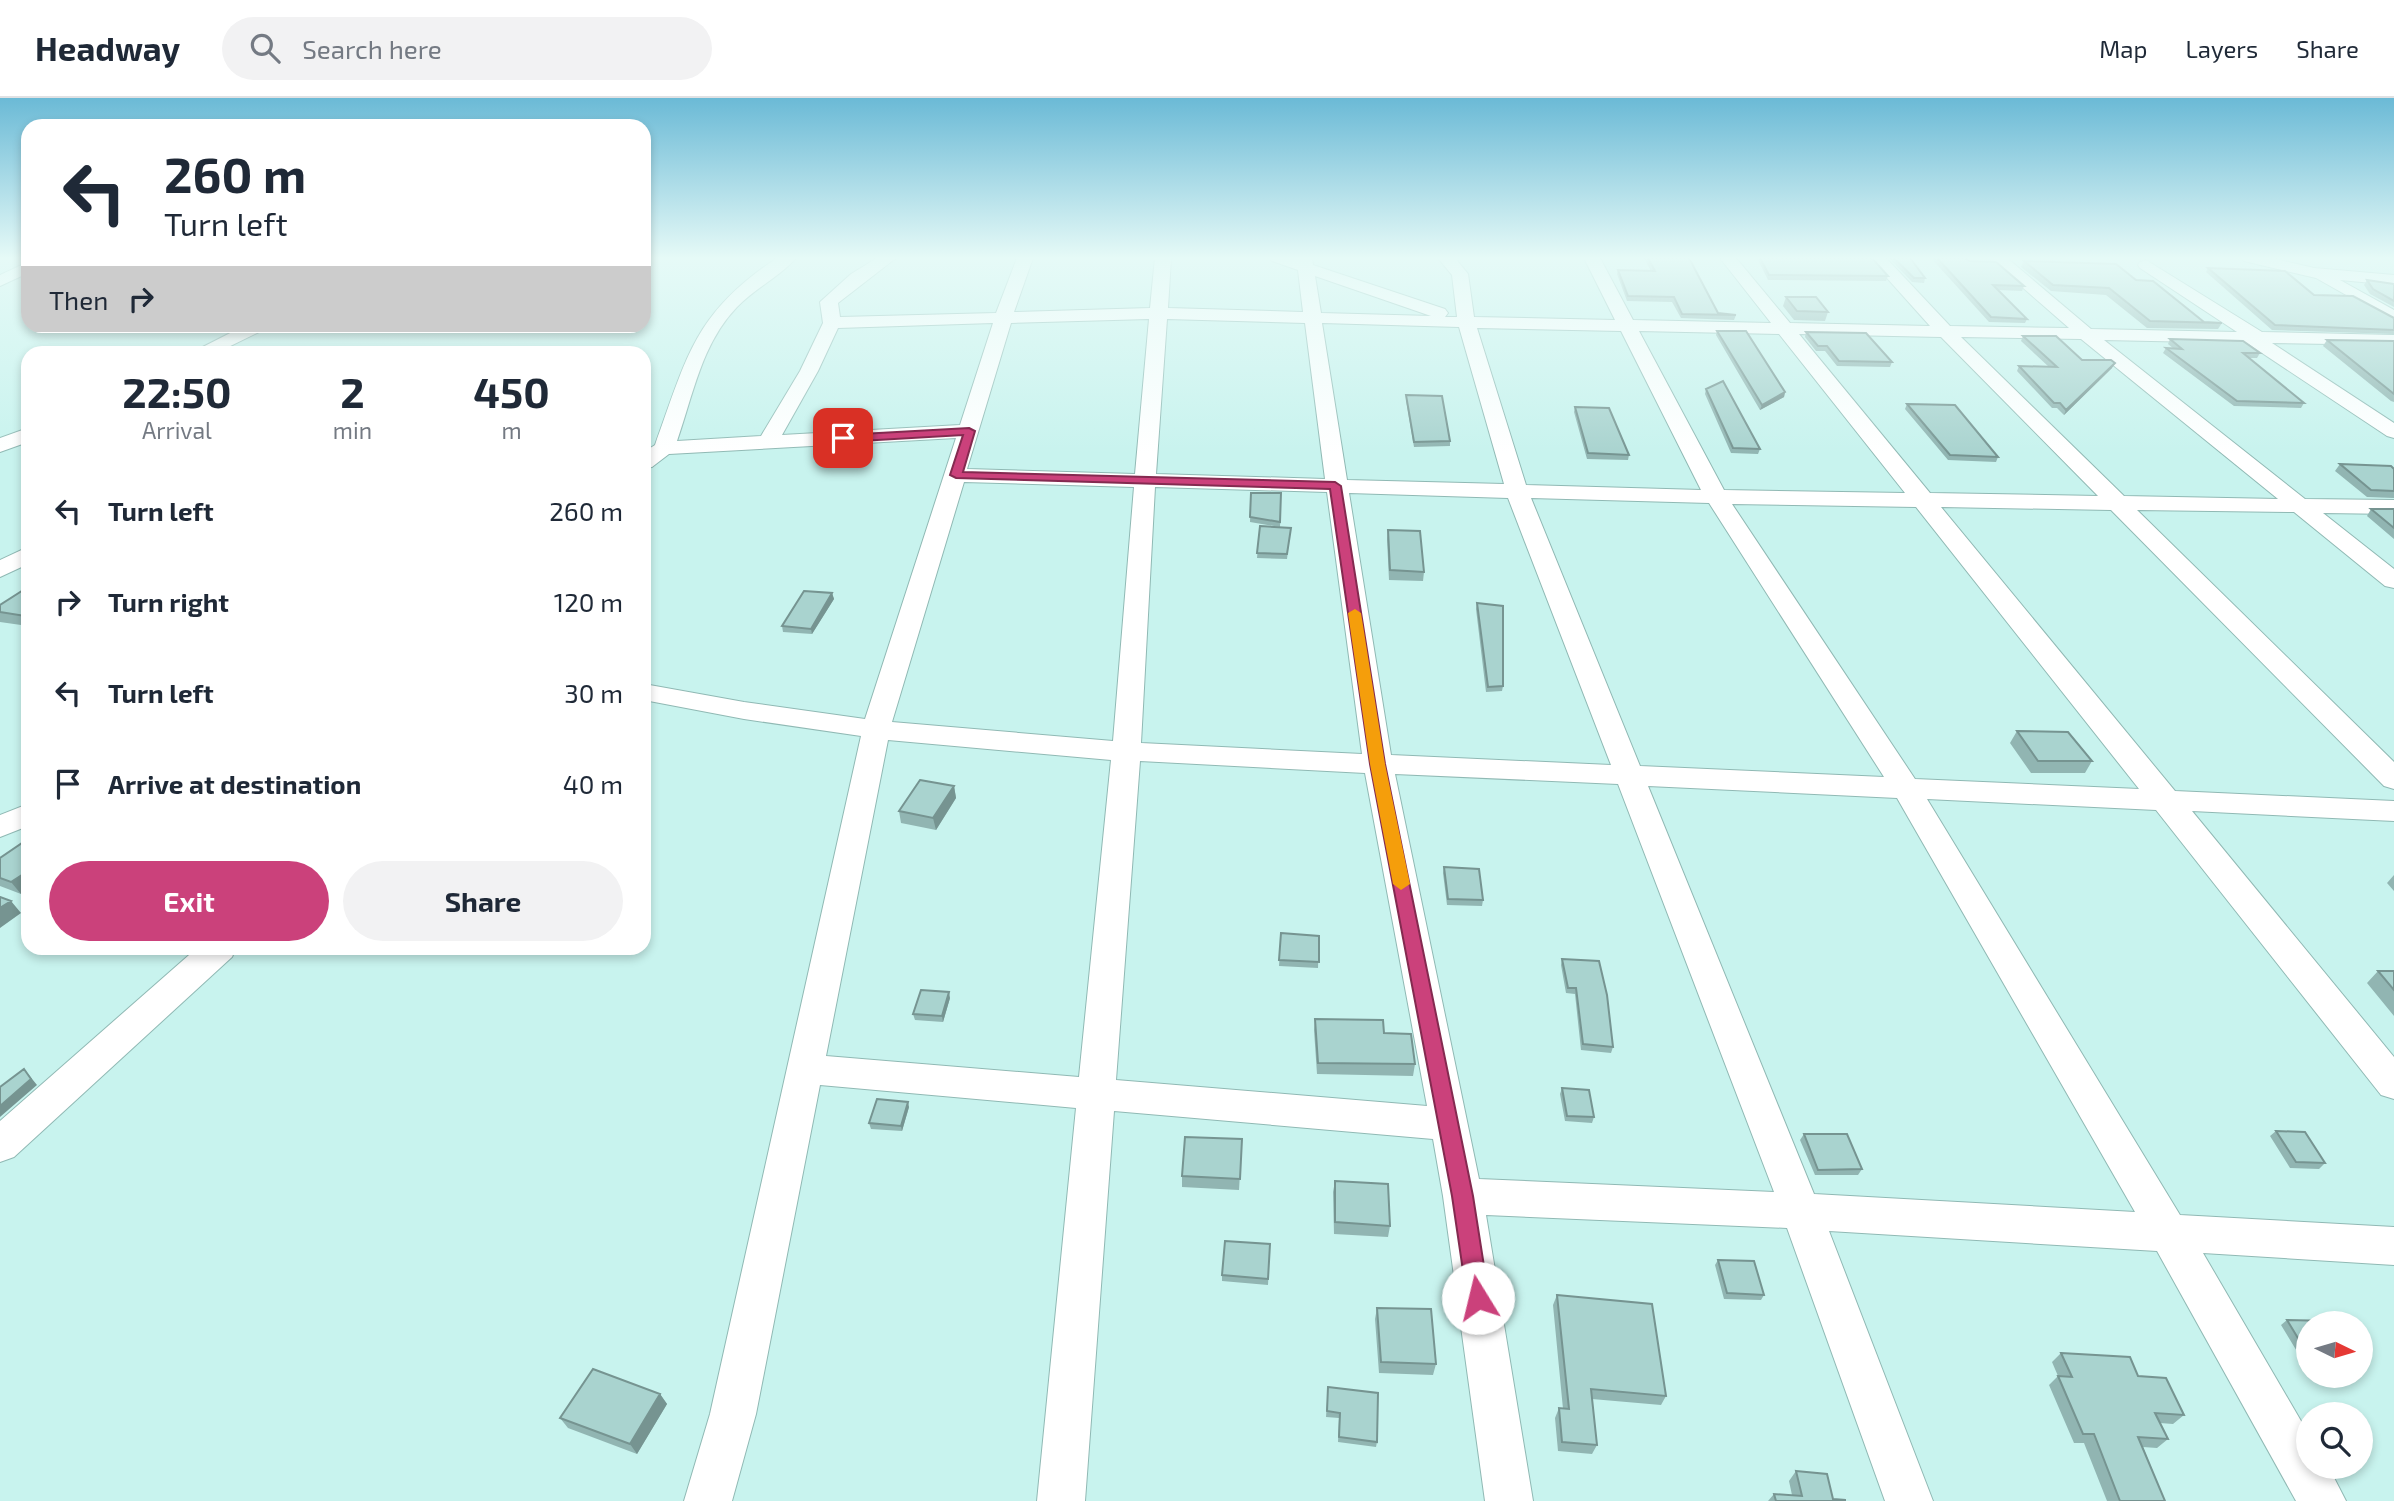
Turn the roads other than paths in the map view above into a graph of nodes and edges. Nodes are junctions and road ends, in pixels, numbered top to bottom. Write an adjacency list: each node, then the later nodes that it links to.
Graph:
1 (717, 323): 25 (street)
2 (832, 323): 23 (street)
3 (1002, 323): 20 (street)
4 (1157, 323): 28 (street)
5 (1316, 323): 29 (street)
6 (1459, 323): 30 (street)
7 (1521, 323): 12 (street)
8 (1781, 323): 13 (street)
9 (1938, 323): 14 (street)
10 (2074, 323): 16 (street)
11 (2233, 323): 17 (street)
12 (1629, 326): 13 (street); 31 (street)
13 (1786, 329): 14 (street); 32 (street)
14 (1946, 332): 16 (street); 33 (street)
15 (242, 333): 19 (street)
16 (2087, 335): 17 (street); 34 (street)
17 (2255, 338): 18 (street); 21 (street)
18 (2394, 340)
19 (215, 346)
20 (969, 431): 23 (street); 27 (street)
21 (2394, 432)
22 (21, 437): 24 (street)
23 (768, 442): 25 (street)
24 (0, 446)
25 (664, 448): 26 (street)
26 (651, 457)
27 (956, 475): 28 (street); 41 (street)
28 (1144, 480): 29 (street); 42 (street)
29 (1335, 486): 30 (street); 43 (street)
30 (1517, 491): 31 (street); 44 (street)
31 (1716, 497): 32 (street); 46 (street)
32 (1920, 499): 33 (street); 47 (street)
33 (2117, 502): 34 (street); 45 (street)
34 (2299, 505): 35 (street); 39 (street)
35 (2394, 507)
36 (21, 558): 37 (street)
37 (0, 570): 38 (street)
38 (21, 573)
39 (2394, 581)
40 (651, 693): 41 (street)
41 (877, 730): 42 (street); 52 (street)
42 (1126, 752): 43 (street); 54 (street)
43 (1378, 764): 44 (street); 55 (street)
44 (1630, 776): 46 (street); 58 (street)
45 (2394, 779)
46 (1906, 788): 47 (street); 59 (street)
47 (2164, 800): 48 (street); 53 (street)
48 (2394, 811)
49 (21, 817): 50 (street)
50 (0, 827)
51 (212, 955): 56 (street)
52 (806, 1069): 54 (street); 61 (street)
53 (2394, 1084)
54 (1096, 1094): 55 (street); 62 (street)
55 (1448, 1124): 57 (street)
56 (0, 1144)
57 (1463, 1196): 58 (street); 63 (street)
58 (1801, 1211): 59 (street); 64 (street)
59 (2169, 1234): 60 (street); 65 (street)
60 (2394, 1246)
61 (708, 1501)
62 (1061, 1501)
63 (1509, 1501)
64 (1909, 1501)
65 (2322, 1501)

